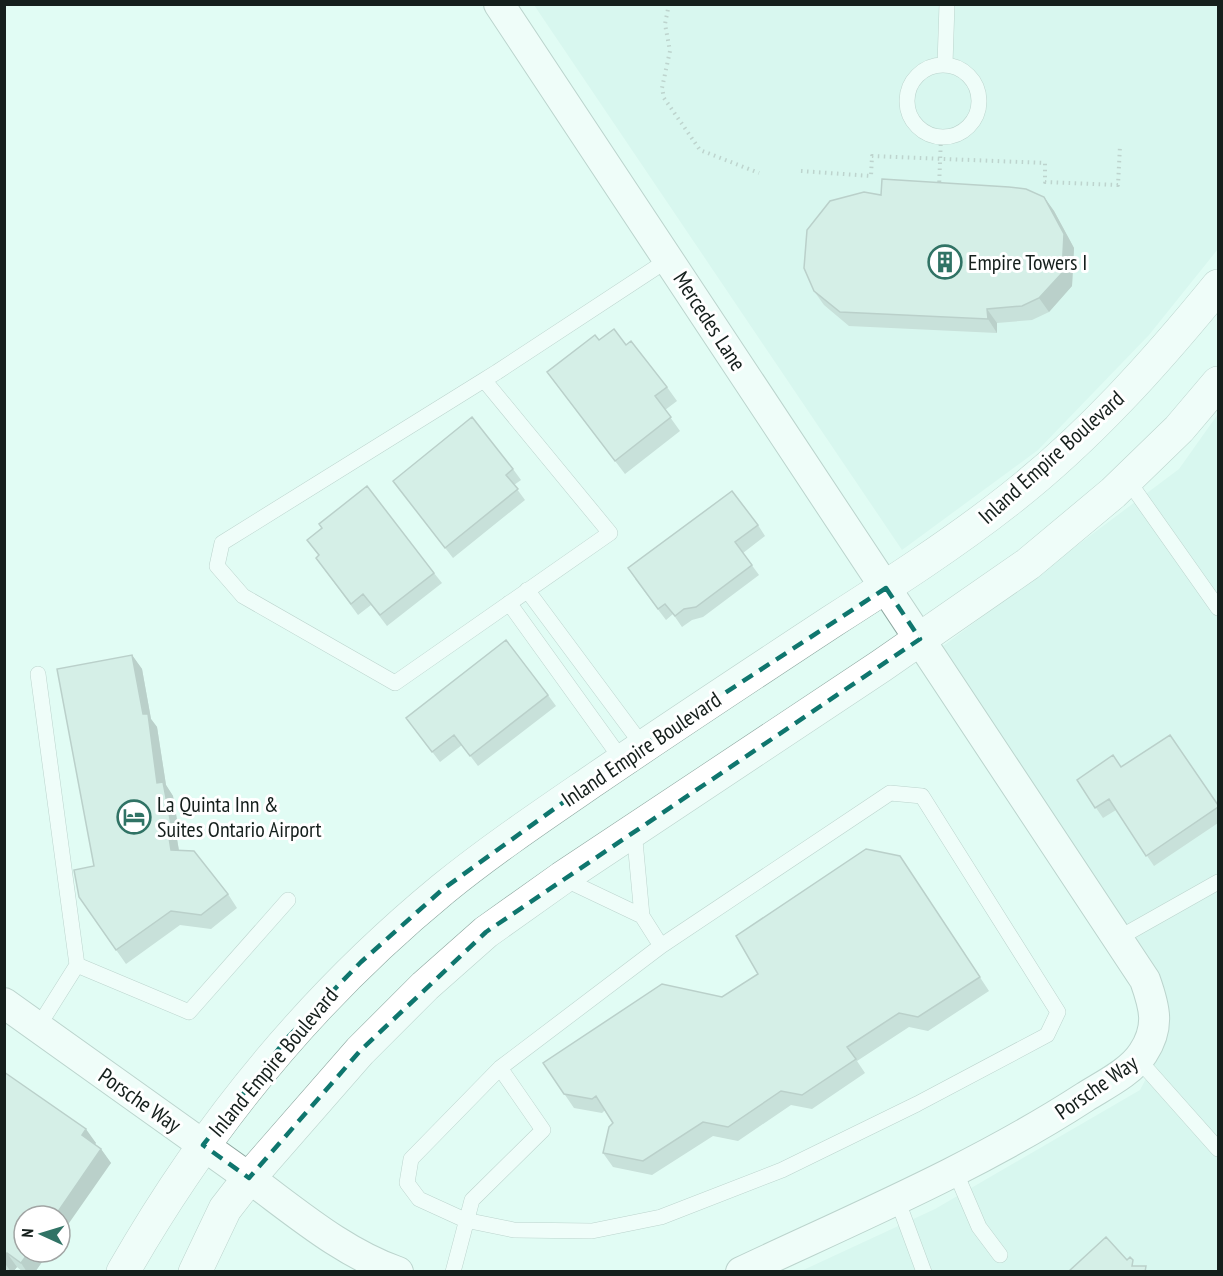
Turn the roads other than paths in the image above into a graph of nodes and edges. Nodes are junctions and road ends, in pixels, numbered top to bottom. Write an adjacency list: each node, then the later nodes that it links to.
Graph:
1 (947, 4): 3 (lane)
2 (508, 8): 4 (street, Mercedes Lane)
3 (945, 64): 3 (lane)
4 (669, 259): 6 (lane); 9 (street, Mercedes Lane)
5 (1218, 286): 9 (main road, Inland Empire Boulevard)
6 (484, 380): 10 (lane); 11 (lane)
7 (1218, 383): 8 (main road)
8 (1126, 479): 12 (lane); 13 (main road)
9 (886, 588): 13 (street, Mercedes Lane); 15 (main road, Inland Empire Boulevard)
10 (527, 590): 11 (lane); 15 (lane)
11 (509, 603): 15 (lane)
12 (1218, 608)
13 (920, 639): 16 (main road); 21 (street, Porsche Way)
14 (38, 674): 23 (lane)
15 (632, 753): 28 (main road, Inland Empire Boulevard)
16 (634, 830): 17 (main road); 20 (lane)
17 (562, 878): 20 (lane); 31 (main road)
18 (1218, 882): 21 (lane)
19 (288, 900): 23 (lane)
20 (642, 916): 22 (lane)
21 (1117, 939): 26 (street, Porsche Way)
22 (661, 946): 27 (lane); 33 (lane)
23 (77, 965): 25 (lane)
24 (4, 1003): 25 (street, Porsche Way)
25 (38, 1027): 28 (street, Porsche Way)
26 (1138, 1059): 29 (lane); 30 (street, Porsche Way)
27 (500, 1068): 33 (lane); 33 (lane)
28 (203, 1145): 31 (street, Porsche Way); 35 (main road, Inland Empire Boulevard)
29 (1218, 1149)
30 (955, 1171): 32 (street, Porsche Way); 34 (lane)
31 (249, 1178): 36 (main road); 37 (street, Porsche Way)
32 (897, 1199): 39 (street, Porsche Way); 40 (lane)
33 (465, 1220): 38 (lane)
34 (1000, 1255)
35 (123, 1272)
36 (195, 1272)
37 (398, 1272)
38 (453, 1272)
39 (741, 1272)
40 (924, 1272)

